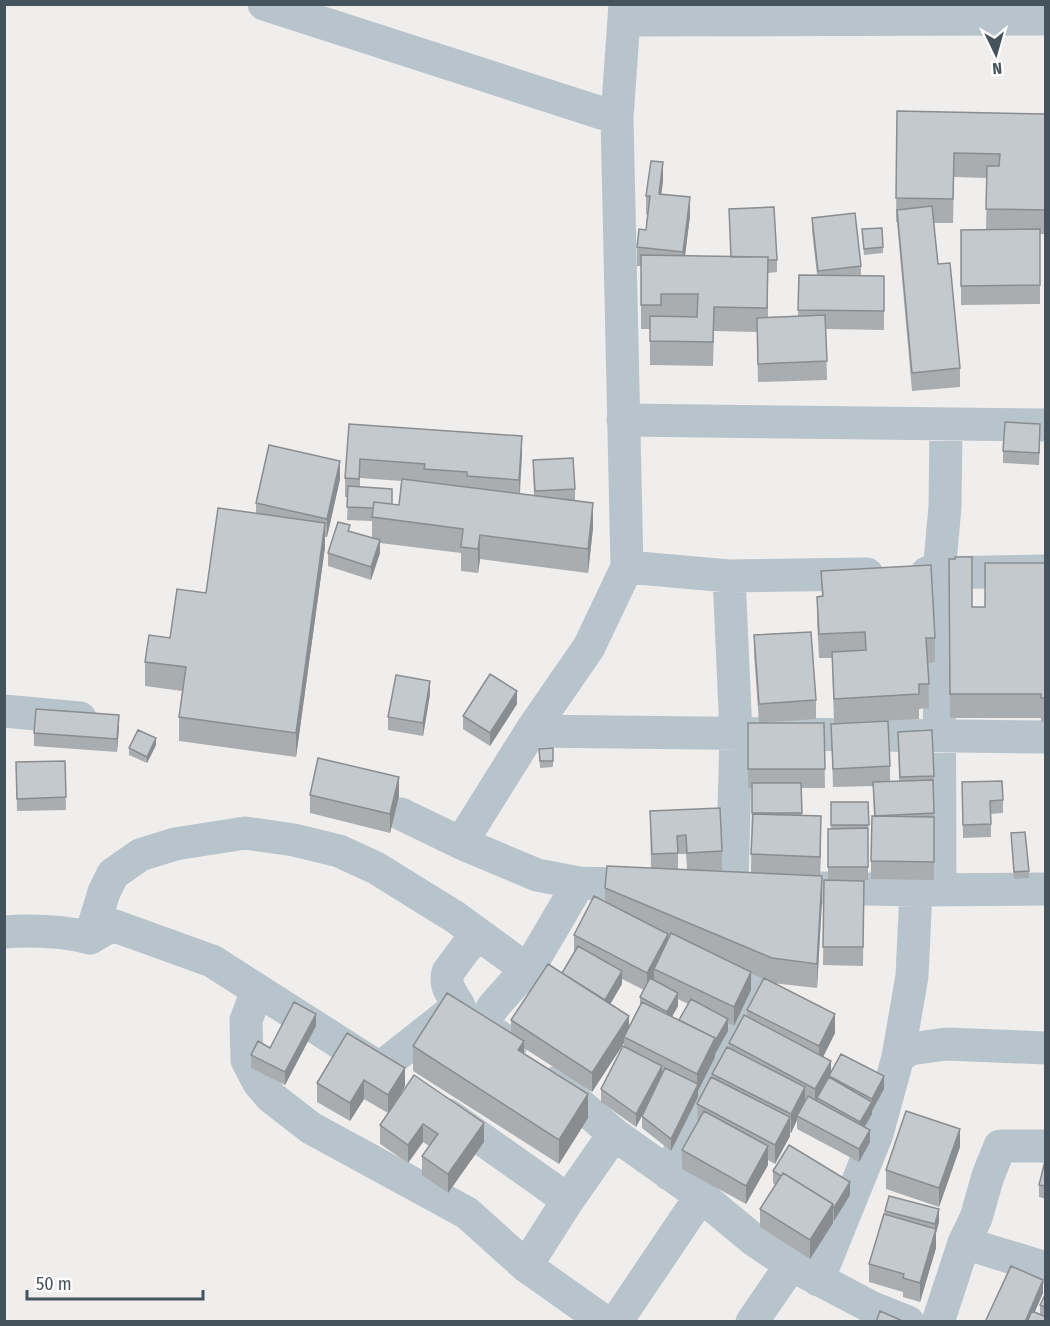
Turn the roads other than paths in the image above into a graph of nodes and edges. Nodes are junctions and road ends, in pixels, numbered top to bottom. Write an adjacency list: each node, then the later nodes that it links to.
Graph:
1 (264, 4): 4 (street)
2 (625, 12): 3 (street); 4 (street)
3 (1046, 19)
4 (617, 118): 5 (street)
5 (623, 420): 6 (street); 8 (street)
6 (946, 424): 7 (street); 10 (street)
7 (1046, 425)
8 (627, 567): 11 (street); 14 (street)
9 (1046, 571): 10 (street)
10 (939, 573): 11 (street); 16 (street)
11 (729, 576): 15 (street)
12 (4, 711): 13 (street)
13 (93, 719)
14 (531, 731): 15 (street); 19 (street)
15 (736, 734): 16 (street); 20 (street)
16 (940, 736): 17 (street); 22 (street)
17 (1046, 737)
18 (401, 814): 19 (street)
19 (461, 843): 23 (street)
20 (732, 886): 22 (street); 23 (street)
21 (1046, 889): 22 (street)
22 (928, 890): 33 (street)
23 (574, 892): 24 (street); 29 (street)
24 (601, 915)
25 (4, 932): 27 (street)
26 (477, 933): 27 (street); 29 (street); 31 (street)
27 (90, 938): 30 (street)
28 (687, 953): 37 (street)
29 (526, 969): 31 (street)
30 (257, 991): 34 (street); 41 (street)
31 (470, 1016): 34 (street); 35 (street)
32 (1046, 1048): 33 (street)
33 (898, 1057): 43 (street)
34 (380, 1068): 39 (street)
35 (614, 1134): 37 (street); 39 (street)
36 (1046, 1146): 40 (street)
37 (669, 1174): 38 (street)
38 (701, 1196): 43 (street); 46 (street)
39 (568, 1200): 41 (street)
40 (964, 1243): 42 (street); 49 (street)
41 (526, 1266): 45 (street)
42 (1046, 1268)
43 (805, 1273): 44 (street); 47 (street)
44 (870, 1315): 48 (street)
45 (605, 1322)
46 (616, 1322)
47 (752, 1322)
48 (908, 1322)
49 (938, 1322)

